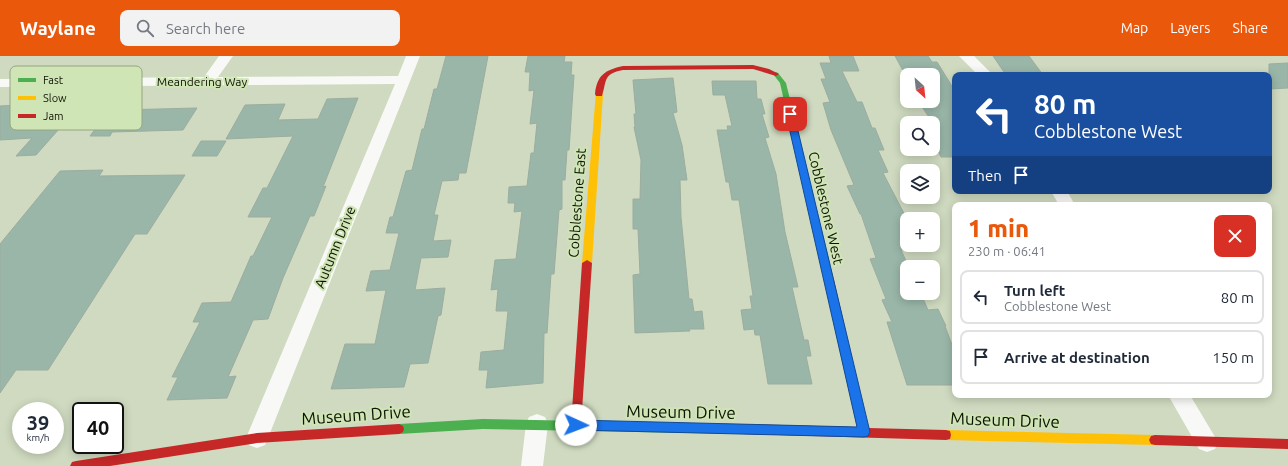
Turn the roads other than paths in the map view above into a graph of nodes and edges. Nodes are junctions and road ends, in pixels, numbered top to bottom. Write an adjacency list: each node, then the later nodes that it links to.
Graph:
1 (226, 56): 7 (street)
2 (413, 56): 6 (street, Autumn Drive)
3 (966, 56): 5 (street)
4 (694, 67): 13 (street, Cobblestone East); 14 (street, Cobblestone West)
5 (983, 72)
6 (403, 80): 7 (street, Meandering Way); 15 (street, Autumn Drive)
7 (208, 81): 8 (street, Meandering Way)
8 (142, 82)
9 (0, 83): 10 (street, Meandering Way)
10 (10, 83)
11 (1181, 398): 16 (street)
12 (537, 424): 13 (street, Museum Drive); 15 (street, Museum Drive); 19 (street)
13 (576, 425): 14 (street, Museum Drive)
14 (864, 432): 16 (street, Museum Drive)
15 (258, 438): 18 (street, Museum Drive)
16 (1207, 442): 17 (street, Museum Drive)
17 (1288, 444)
18 (76, 466)
19 (532, 466)

